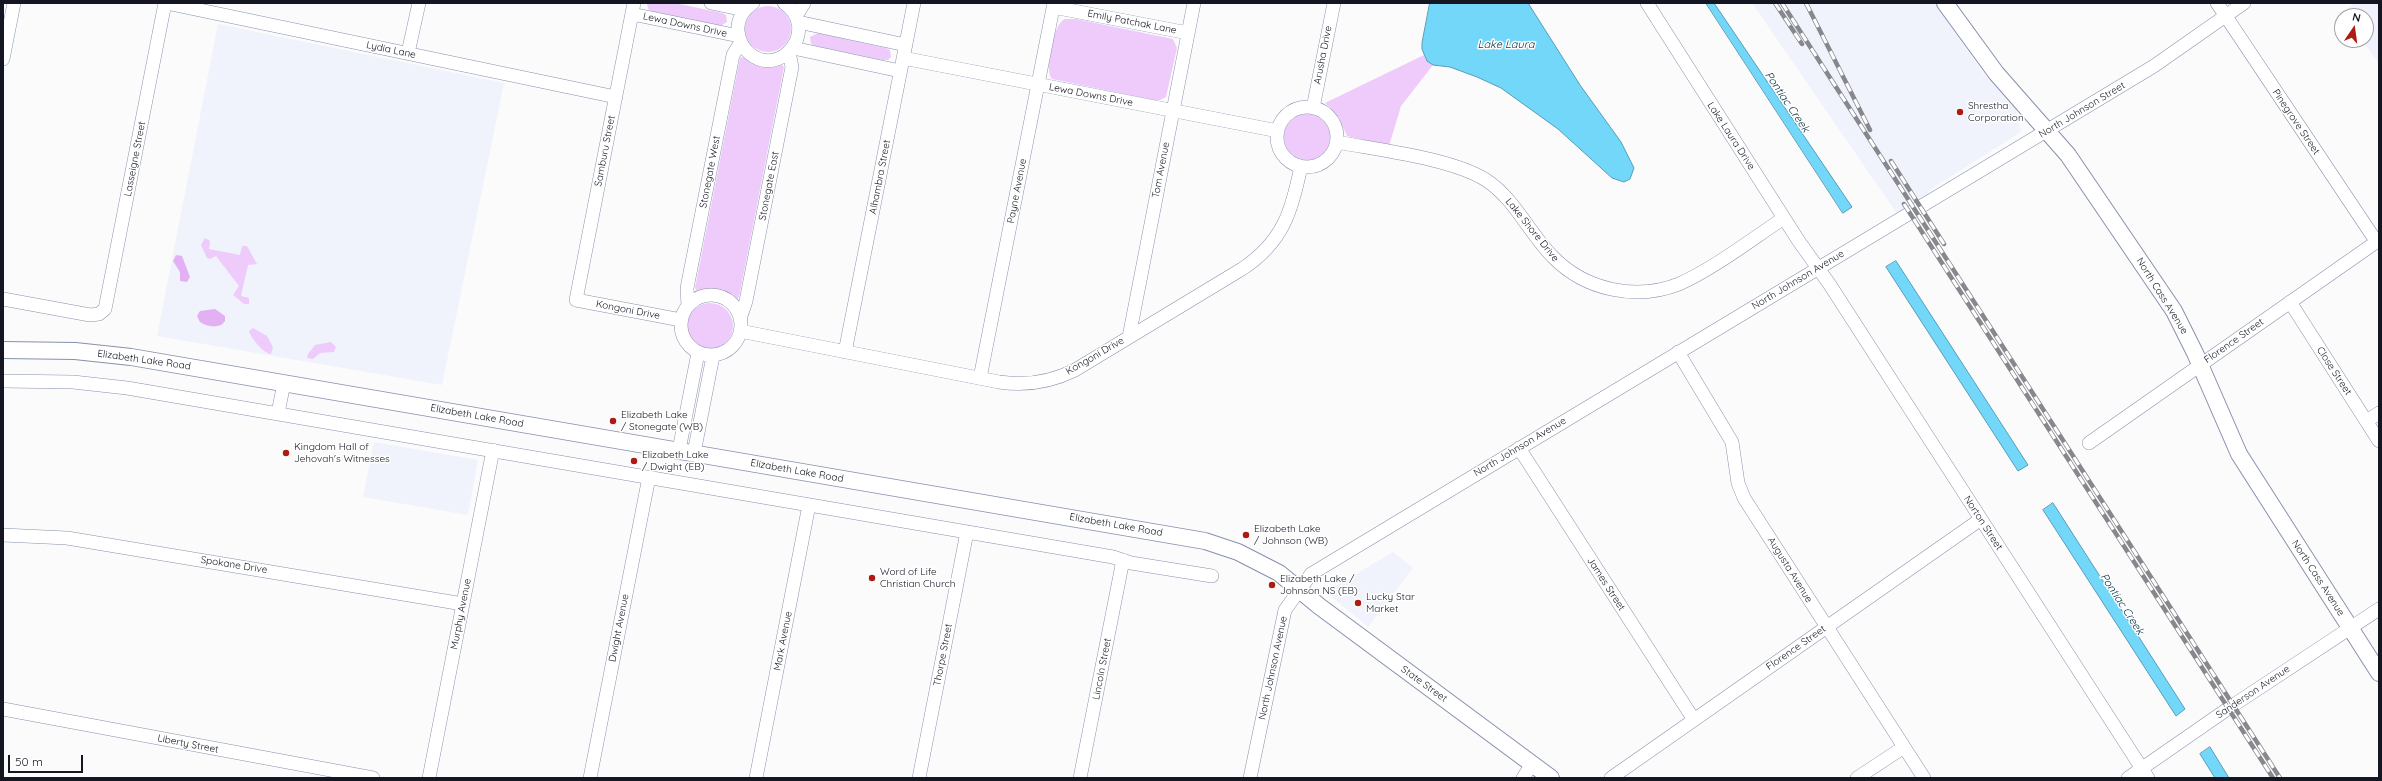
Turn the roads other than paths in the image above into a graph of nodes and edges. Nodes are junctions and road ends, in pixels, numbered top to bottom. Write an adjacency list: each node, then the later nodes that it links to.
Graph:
1 (14, 3): 26 (street)
2 (166, 3): 16 (street, Lydia Lane); 40 (street, Lasseigne Street)
3 (418, 3): 24 (street)
4 (711, 3): 15 (street)
5 (784, 3): 19 (street)
6 (804, 3): 19 (street)
7 (914, 3): 22 (street, Alhambra Street)
8 (1194, 3): 20 (street, Tom Avenue)
9 (1334, 3): 30 (street, Arusha Drive)
10 (1647, 3): 37 (street, Lake Laura Drive)
11 (1945, 3): 33 (main road, North Cass Avenue)
12 (2217, 3): 18 (street, Pinegrove Street)
13 (2244, 3): 18 (street, North Johnson Street)
14 (1053, 5): 20 (street, Emily Patchak Lane); 28 (street, Payne Avenue)
15 (749, 6): 21 (street, Stonegate West)
16 (201, 7): 24 (street, Lydia Lane)
17 (633, 9): 21 (street, Lewa Downs Drive); 29 (street, Samburu Street)
18 (2225, 16): 33 (street, North Johnson Street); 38 (street, Pinegrove Street)
19 (797, 19): 22 (street); 23 (street)
20 (1188, 33): 31 (street, Tom Avenue)
21 (740, 39): 23 (street); 43 (street, Stonegate West)
22 (906, 45): 25 (street, Alhambra Street)
23 (791, 50): 27 (street); 45 (street, Stonegate East)
24 (408, 54): 29 (street, Lydia Lane)
25 (903, 58): 27 (street, Alhambra Street); 28 (street, Lewa Downs Drive)
26 (3, 59)
27 (900, 71): 48 (street, Alhambra Street)
28 (1038, 84): 31 (street, Lewa Downs Drive); 53 (street, Payne Avenue)
29 (616, 97): 41 (street, Samburu Street)
30 (1313, 108): 32 (street); 34 (street)
31 (1173, 111): 32 (street, Lewa Downs Drive); 46 (street, Tom Avenue)
32 (1278, 131): 35 (street)
33 (2047, 131): 36 (street, North Johnson Street); 52 (main road, North Cass Avenue)
34 (1336, 142): 35 (street); 37 (street, Lake Shore Drive)
35 (1302, 166): 46 (street, Kongoni Drive)
36 (1915, 210): 39 (street, North Johnson Avenue)
37 (1784, 218): 39 (street, Lake Laura Drive)
38 (2378, 240): 42 (street, Florence Street)
39 (1818, 268): 49 (street, North Johnson Avenue); 66 (street, Norton Street)
40 (3, 299)
41 (576, 300): 44 (street, Kongoni Drive)
42 (2290, 302): 52 (street, Florence Street); 58 (street, Close Street)
43 (688, 305): 44 (street); 45 (street)
44 (681, 320): 50 (street)
45 (740, 325): 48 (street, Kongoni Drive); 51 (street)
46 (1129, 337): 53 (street, Kongoni Drive)
47 (3, 350): 55 (main road, Elizabeth Lake Road)
48 (845, 352): 53 (street, Kongoni Drive)
49 (1678, 352): 61 (street, North Johnson Avenue); 74 (street, Augusta Avenue)
50 (698, 353): 51 (street); 63 (street)
51 (713, 356): 63 (street)
52 (2199, 365): 60 (street, Florence Street); 75 (main road, North Cass Avenue)
53 (980, 378)
54 (3, 381): 56 (street)
55 (284, 383): 56 (street); 63 (main road, Elizabeth Lake Road)
56 (278, 413): 62 (street)
57 (2379, 413): 58 (street)
58 (2367, 421): 59 (street, Close Street)
59 (2379, 441)
60 (2089, 443)
61 (1519, 448): 71 (street, North Johnson Avenue); 78 (street, James Street)
62 (493, 450): 64 (street); 72 (street, Murphy Avenue)
63 (686, 452): 71 (main road, Elizabeth Lake Road)
64 (649, 477): 65 (street); 84 (street, Dwight Avenue)
65 (809, 505): 67 (street); 85 (street, Mark Avenue)
66 (1981, 519): 74 (street, Florence Street); 81 (street, Norton Street)
67 (967, 532): 69 (street); 86 (street, Thorpe Street)
68 (3, 535): 72 (street, Spokane Drive)
69 (1123, 560): 70 (street); 87 (street, Lincoln Street)
70 (1212, 576)
71 (1299, 588): 80 (main road, State Street); 88 (street, North Johnson Avenue)
72 (463, 604): 83 (street, Murphy Avenue)
73 (2379, 609): 75 (street, Sanderson Avenue)
74 (1826, 627): 78 (street, Florence Street); 79 (street, Augusta Avenue)
75 (2350, 628): 76 (main road, North Cass Avenue); 81 (street, Sanderson Avenue)
76 (2379, 673)
77 (3, 709): 82 (street, Liberty Street)
78 (1694, 720): 91 (street, Florence Street)
79 (1904, 747): 92 (street); 93 (street, Augusta Avenue)
80 (1532, 764): 89 (street); 90 (main road, State Street)
81 (2145, 773): 94 (street, Sanderson Avenue)
82 (373, 778)
83 (429, 778)
84 (590, 778)
85 (756, 778)
86 (919, 778)
87 (1080, 778)
88 (1250, 778)
89 (1523, 778)
90 (1551, 778)
91 (1611, 778)
92 (1858, 778)
93 (1924, 778)
94 (2128, 778)

